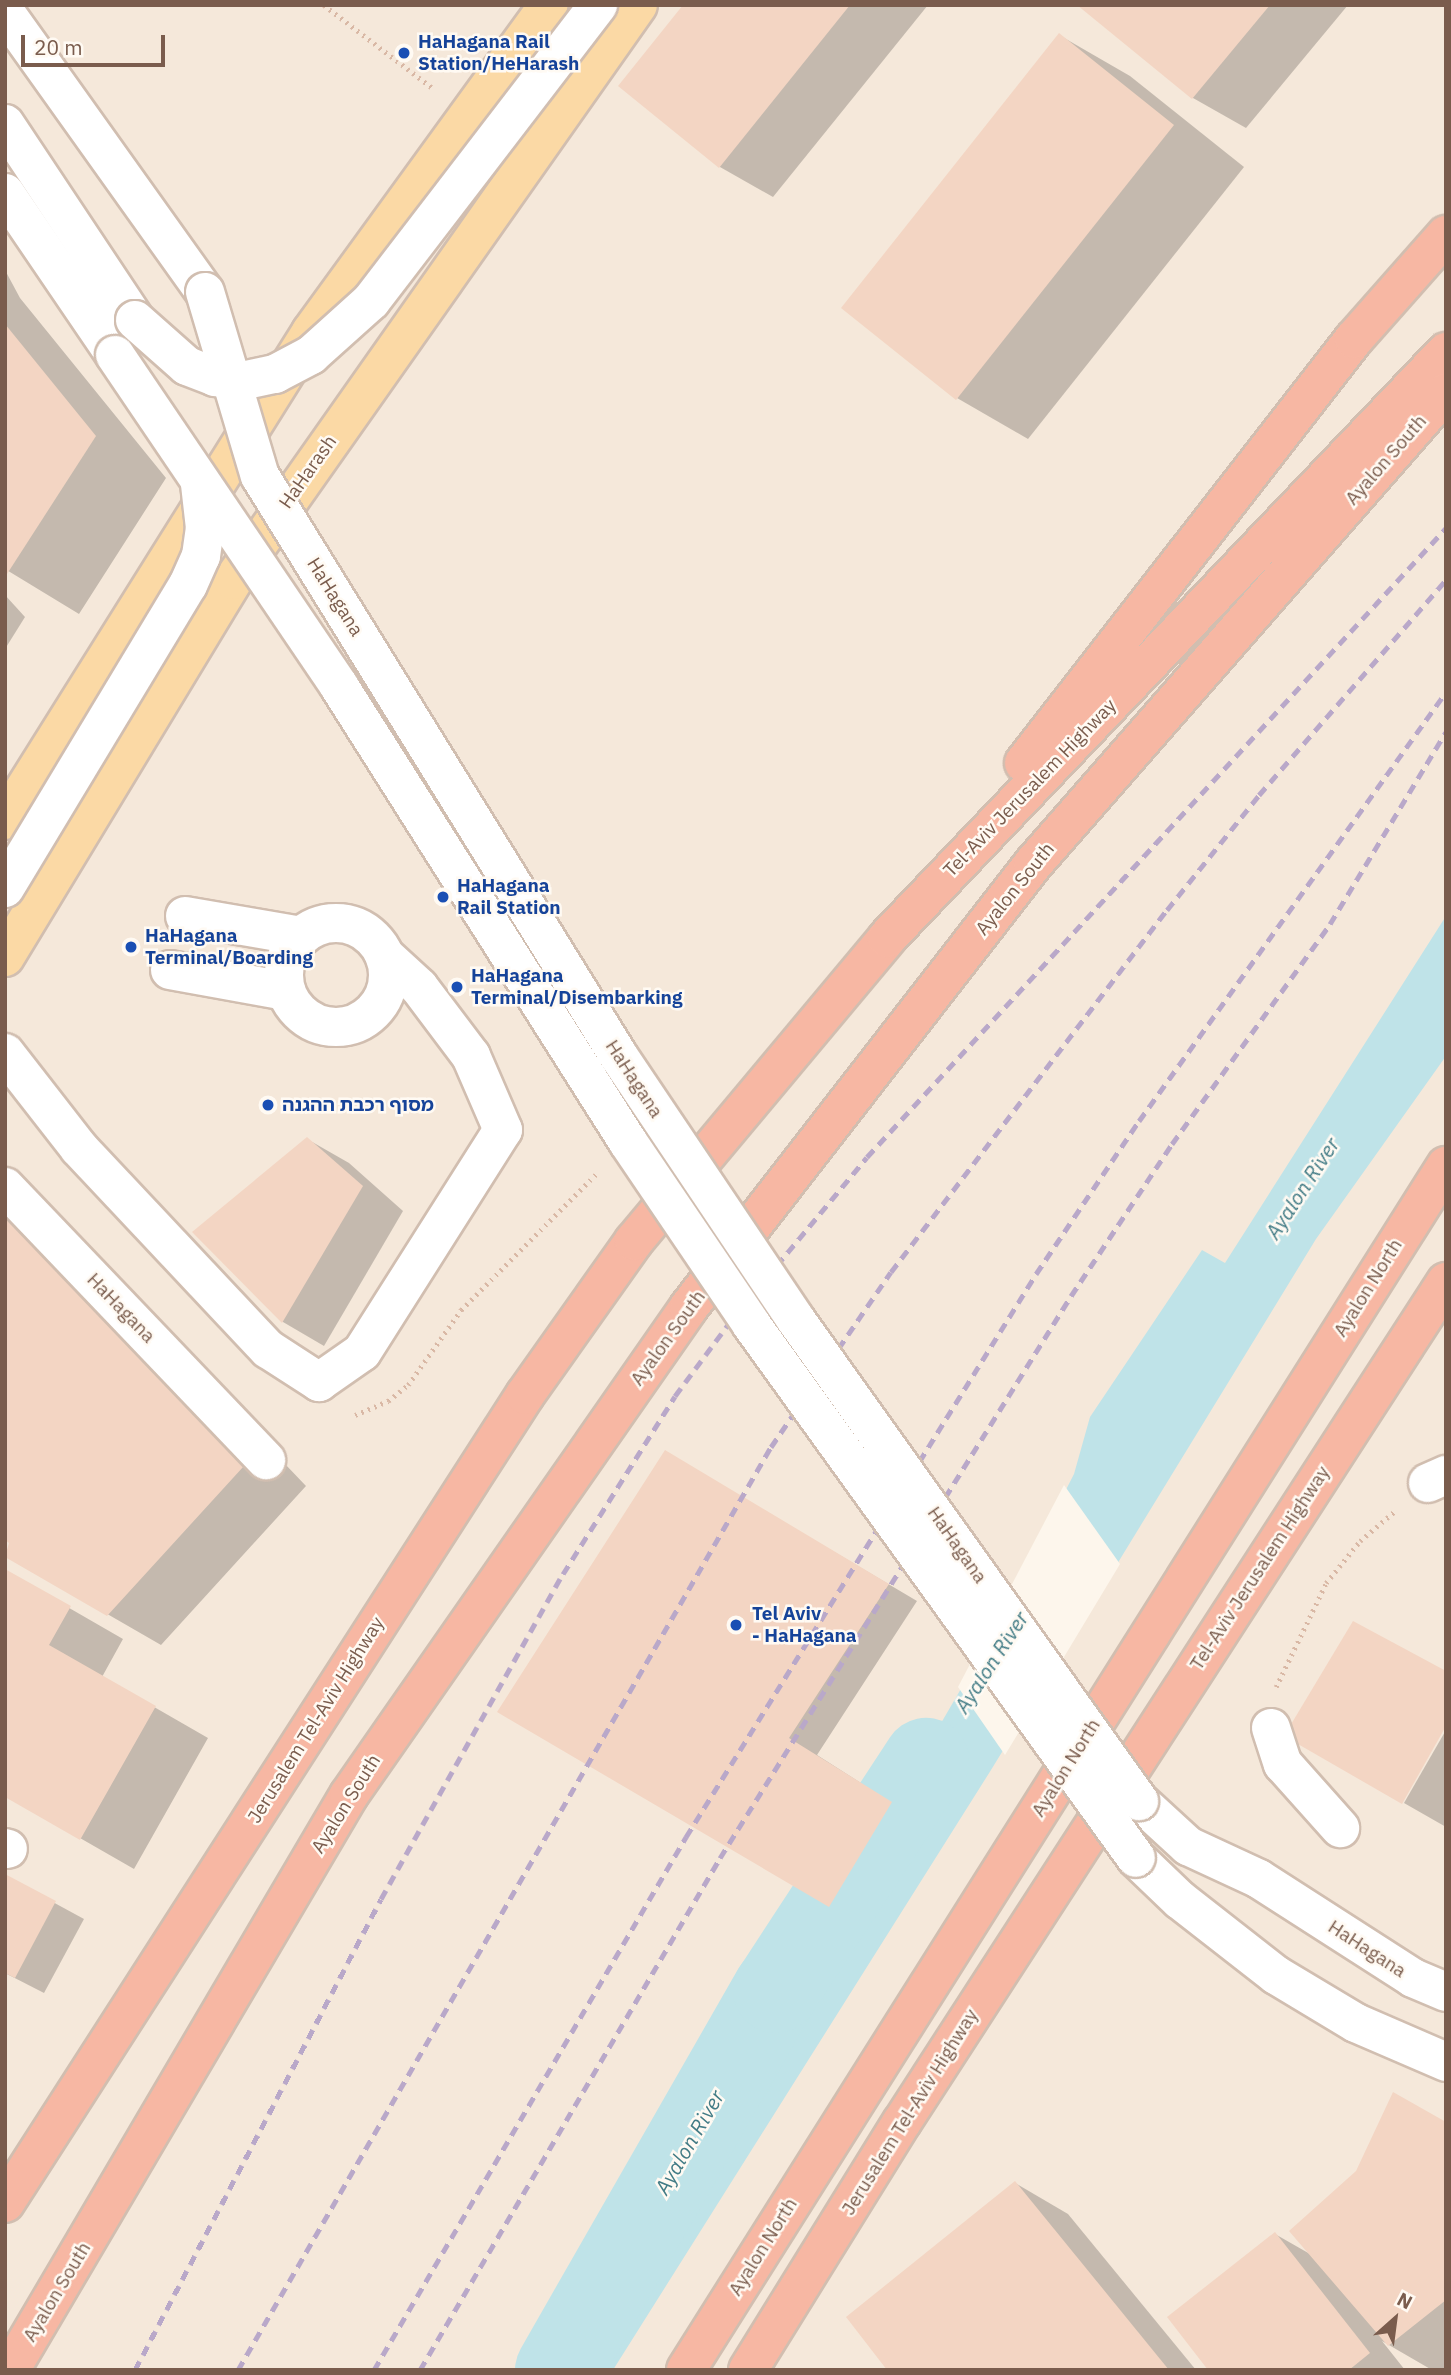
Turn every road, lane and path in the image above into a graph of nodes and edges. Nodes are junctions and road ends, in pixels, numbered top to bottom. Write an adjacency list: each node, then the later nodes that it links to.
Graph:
1 (324, 5): 6 (path)
2 (549, 5): 6 (main road)
3 (597, 5): 10 (street, bridge)
4 (638, 5): 19 (main road, HaHarash)
5 (5, 12): 36 (street, HaHagana, bridge)
6 (467, 114): 13 (main road)
7 (5, 124): 10 (street)
8 (5, 193): 25 (street, HaHagana, bridge)
9 (1446, 235): 17 (highway)
10 (135, 320): 14 (street, bridge)
11 (1446, 352): 17 (highway, Tel-Aviv Jerusalem Highway)
12 (1446, 392): 39 (highway, Ayalon South)
13 (5, 820)
14 (5, 888)
15 (185, 916): 16 (street)
16 (301, 936): 18 (street); 21 (street)
17 (887, 938): 28 (highway, Tel-Aviv Jerusalem Highway)
18 (384, 955): 22 (street); 24 (street)
19 (5, 957)
20 (170, 970): 21 (street)
21 (286, 990): 22 (street)
22 (380, 1004): 24 (street)
23 (5, 1053): 24 (street)
24 (471, 1056)
25 (628, 1142): 30 (path); 37 (street, HaHagana, bridge)
26 (1446, 1166): 40 (highway, Ayalon North)
27 (5, 1187): 31 (street, HaHagana)
28 (634, 1241): 38 (highway, Jerusalem Tel-Aviv Highway)
29 (1446, 1282): 35 (highway, Tel-Aviv Jerusalem Highway)
30 (346, 1419)
31 (266, 1460)
32 (1437, 1479): 33 (path)
33 (1271, 1728): 34 (street)
34 (1340, 1828)
35 (1075, 1855): 41 (highway, Jerusalem Tel-Aviv Highway)
36 (1446, 1992)
37 (1446, 2062)
38 (5, 2203)
39 (10, 2370)
40 (685, 2370)
41 (748, 2370)

